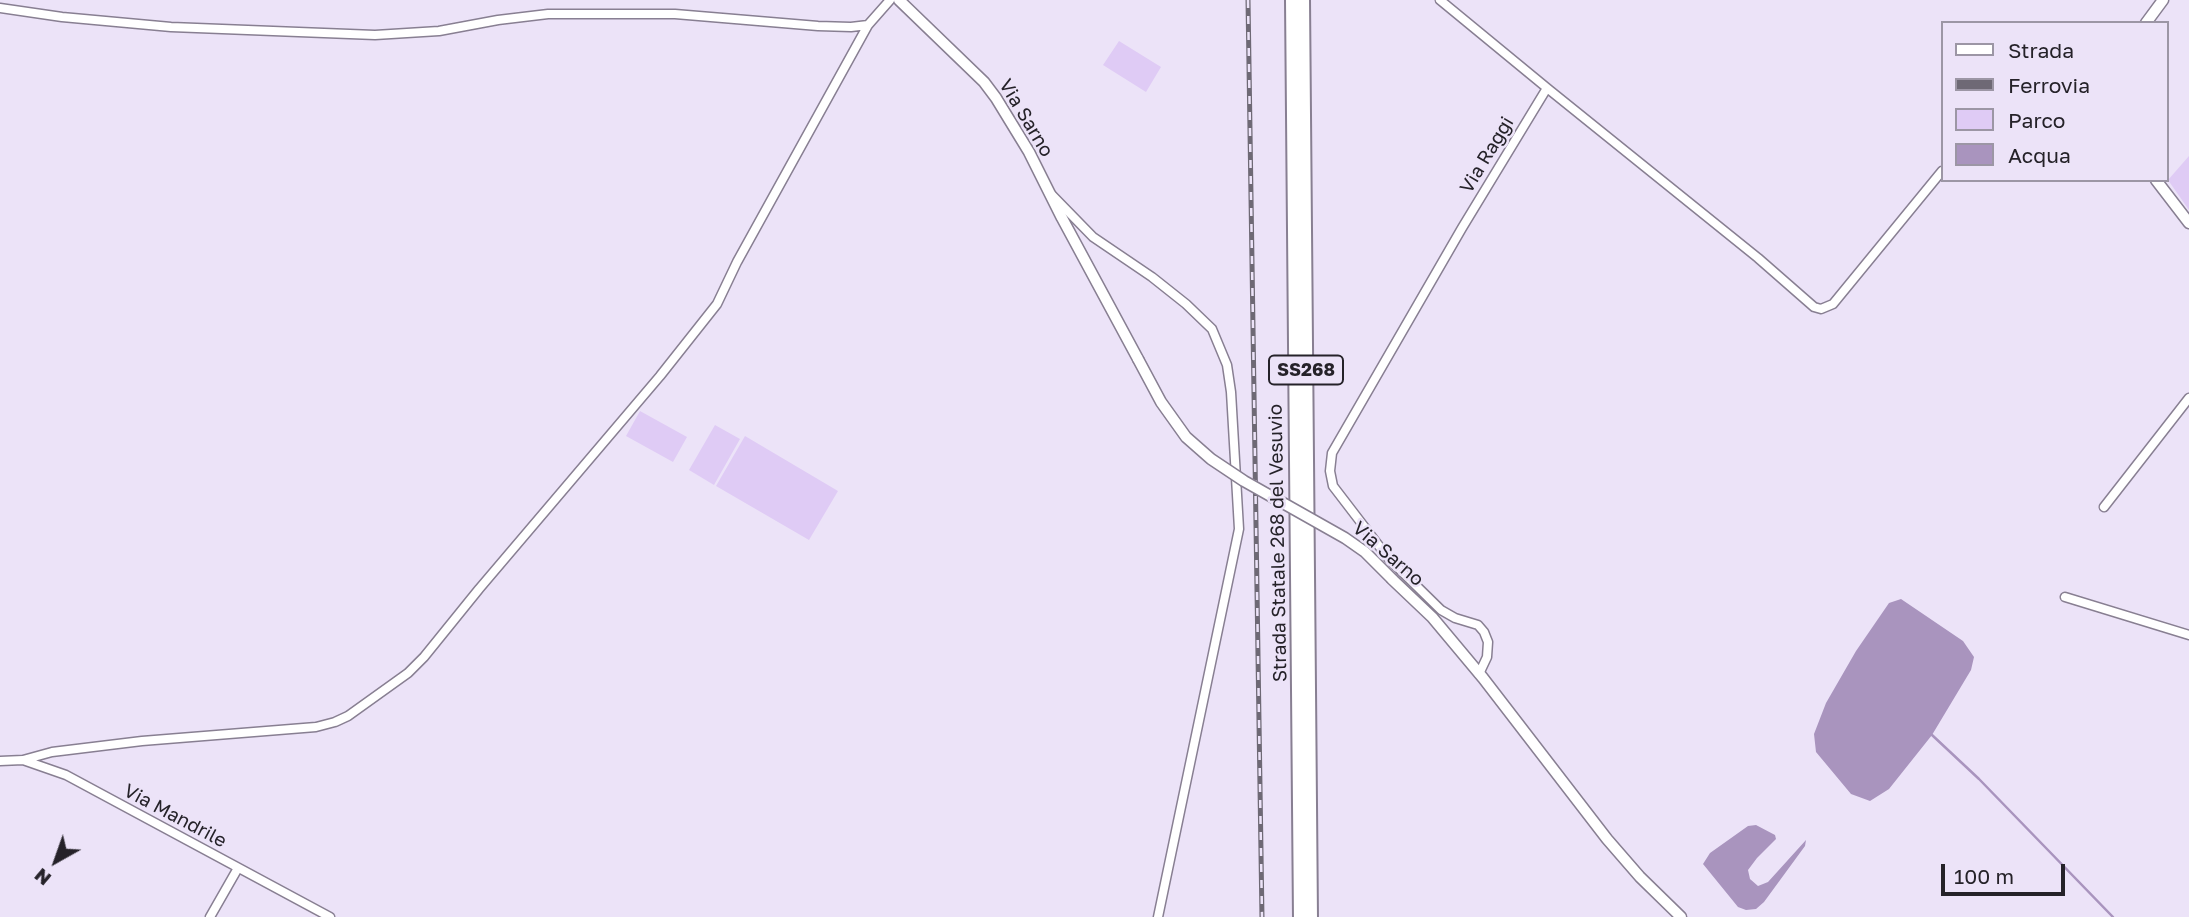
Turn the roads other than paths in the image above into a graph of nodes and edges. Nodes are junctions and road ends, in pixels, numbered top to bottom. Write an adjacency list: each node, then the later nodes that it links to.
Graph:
1 (890, 0): 9 (street)
2 (899, 0): 13 (street, Via Sarno)
3 (1290, 0): 26 (highway, Strada Statale 268 del Vesuvio / SS268)
4 (1303, 0): 27 (highway, Strada Statale 268 del Vesuvio / SS268)
5 (1440, 0): 10 (street)
6 (2164, 0): 8 (street)
7 (0, 8): 9 (street)
8 (2148, 21)
9 (868, 25): 20 (street)
10 (1547, 88): 11 (street); 19 (street, Via Raggi)
11 (1940, 173)
12 (2158, 182): 14 (street)
13 (1048, 190): 19 (street, Via Sarno, bridge); 25 (street)
14 (2189, 223)
15 (2189, 398): 16 (street)
16 (2104, 507)
17 (2065, 597): 18 (street)
18 (2189, 635)
19 (1479, 674): 28 (street, Via Sarno)
20 (23, 760): 21 (street, Via Mandrile); 22 (street, Via Mandrile)
21 (0, 761)
22 (238, 868): 23 (street); 24 (street, Via Mandrile)
23 (210, 917)
24 (330, 917)
25 (1158, 917)
26 (1300, 917)
27 (1311, 917)
28 (1681, 917)

